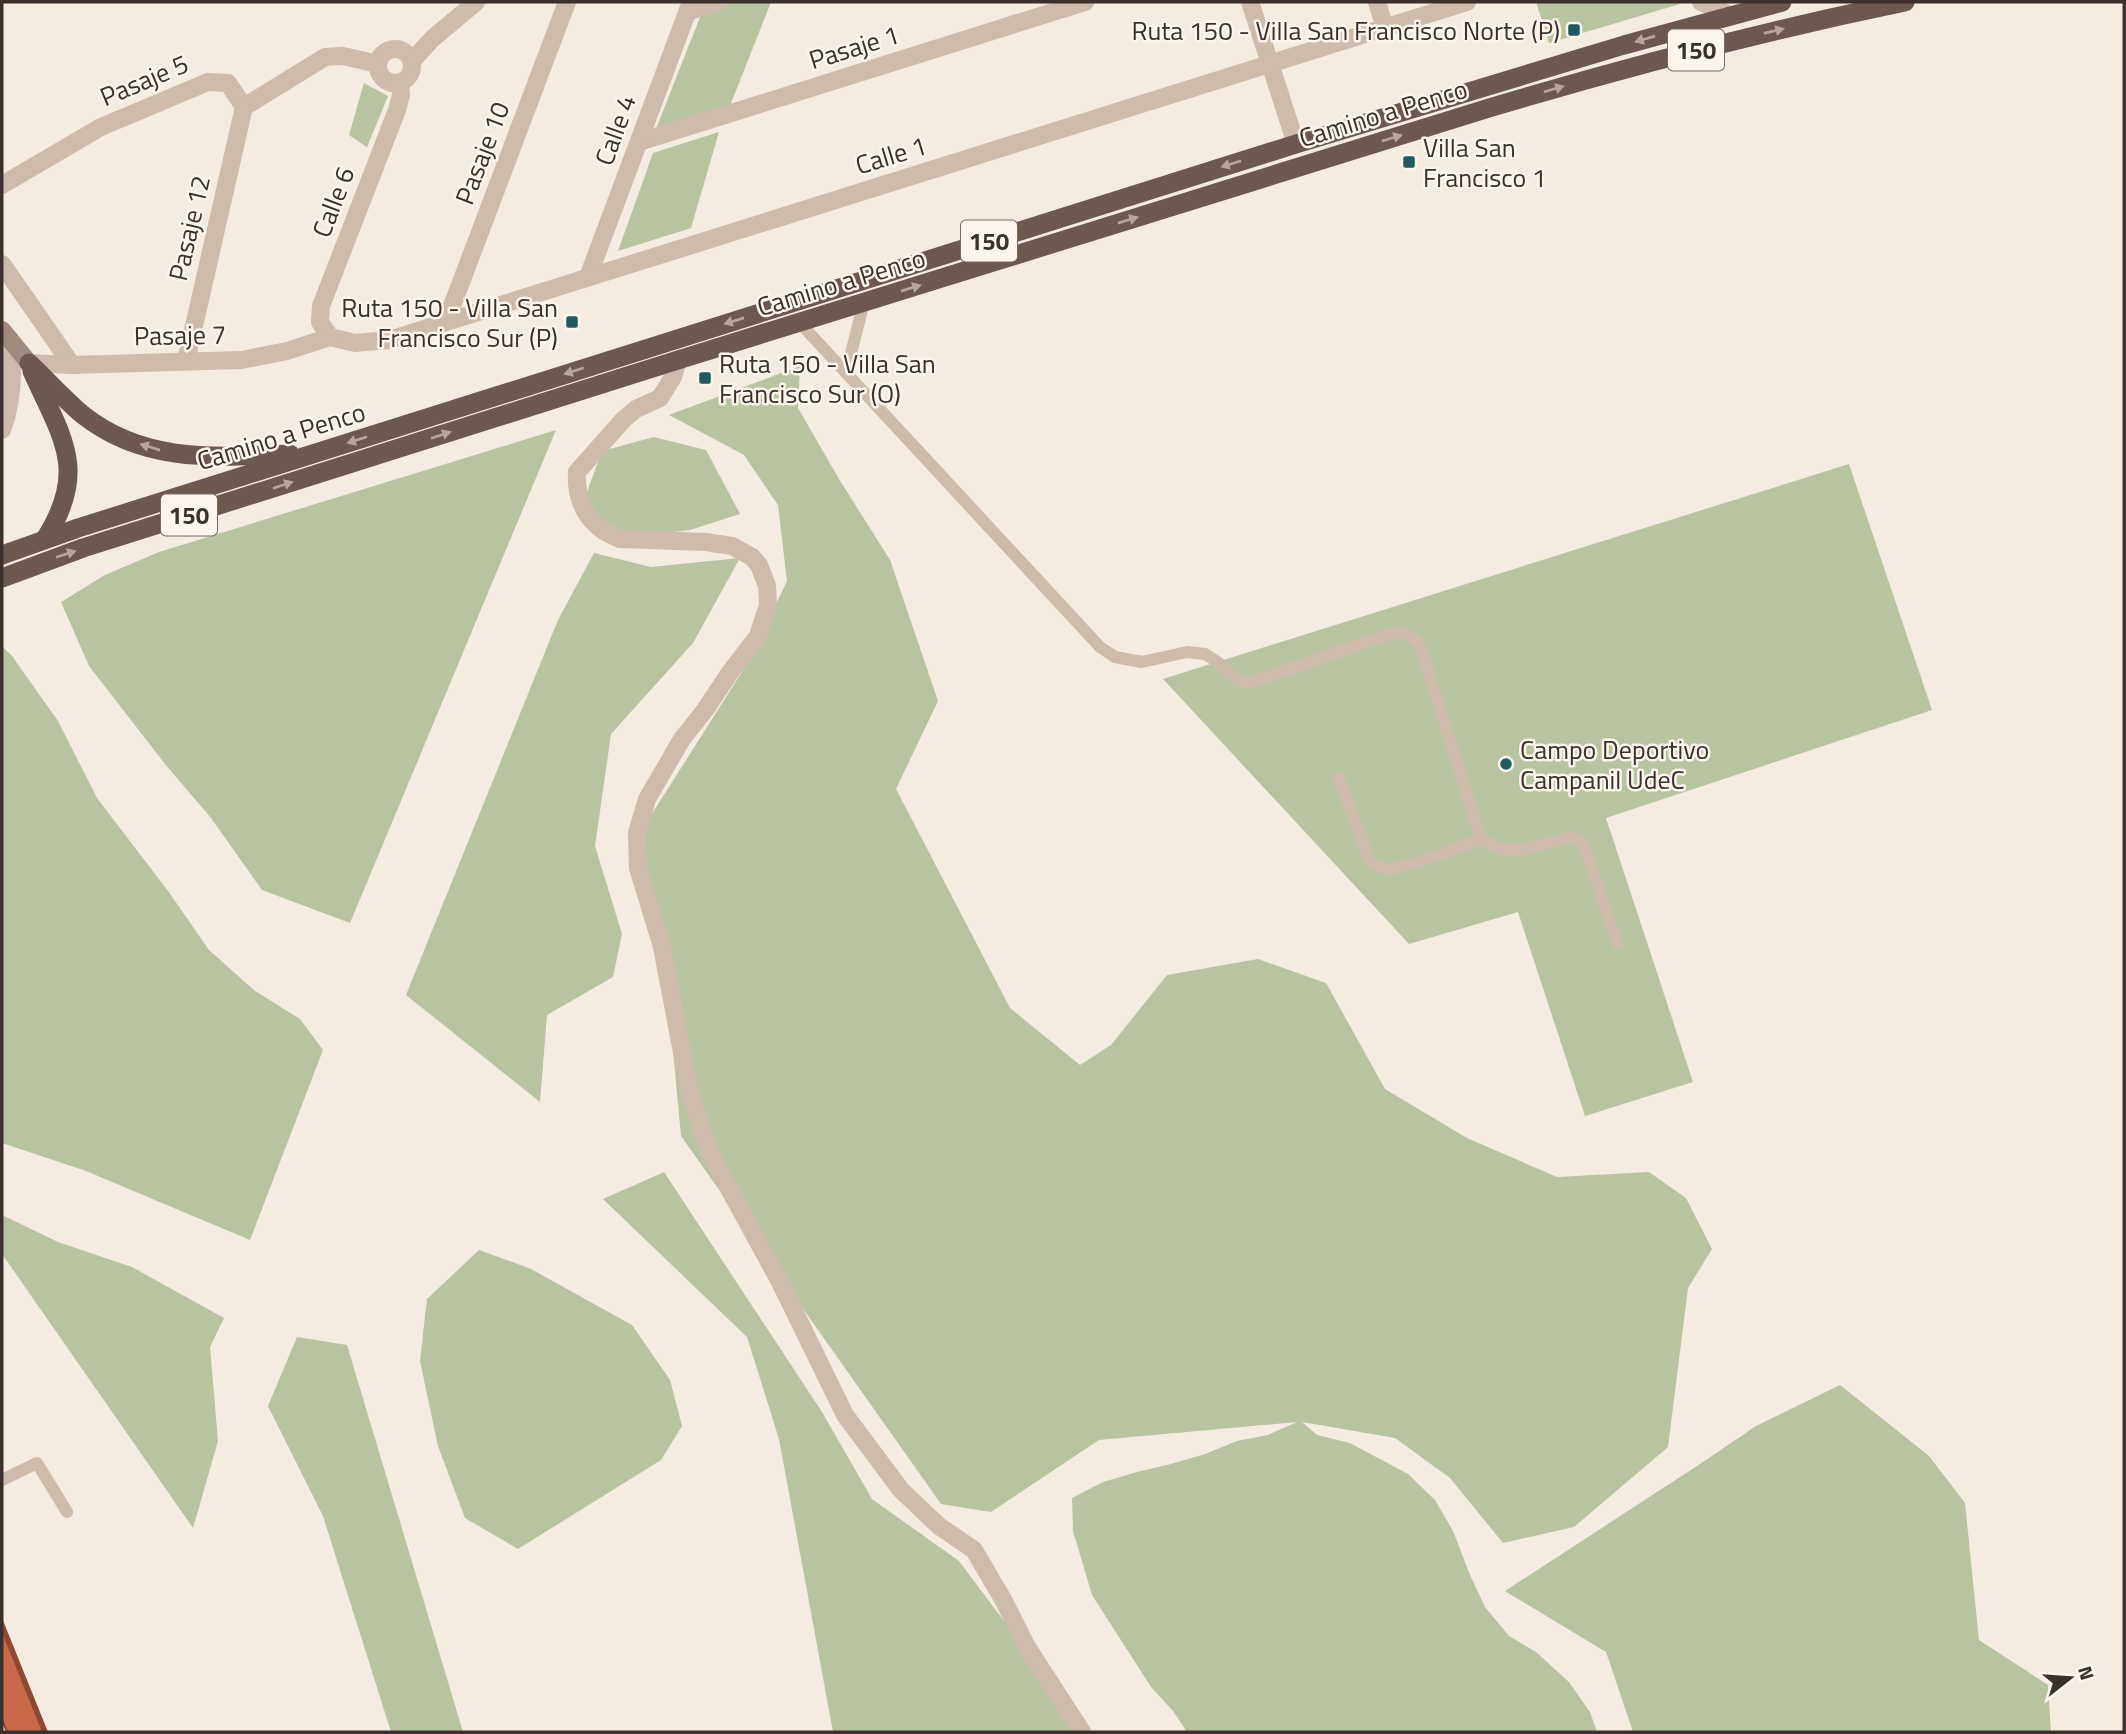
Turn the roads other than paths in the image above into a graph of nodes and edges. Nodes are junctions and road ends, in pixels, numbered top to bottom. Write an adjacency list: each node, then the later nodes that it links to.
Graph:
1 (476, 2): 14 (street)
2 (567, 2): 25 (street, Pasaje 10)
3 (719, 2): 11 (street)
4 (1085, 2): 19 (street, Pasaje 1)
5 (1250, 2): 16 (street)
6 (1377, 2): 13 (street)
7 (1467, 2): 13 (street, Calle 1)
8 (1701, 2): 12 (street)
9 (1782, 2): 12 (highway, Camino a Penco / 150)
10 (1905, 2): 24 (highway, Camino a Penco / 150, one-way to 10)
11 (689, 7): 19 (street, Calle 4)
12 (1730, 15): 20 (highway, Camino a Penco / 150, one-way to 20)
13 (1385, 27): 16 (street, Calle 1)
14 (412, 61): 15 (street); 17 (street, Calle 6)
15 (378, 64): 17 (street); 18 (street)
16 (1270, 64): 20 (street); 23 (street, Calle 1)
17 (400, 83): 28 (street, Calle 6)
18 (244, 107): 21 (street, Pasaje 5); 30 (street, Pasaje 12)
19 (639, 142): 23 (street, Calle 4)
20 (1296, 144): 35 (highway, Camino a Penco / 150, one-way to 35)
21 (2, 185)
22 (2, 264): 32 (street)
23 (588, 278): 25 (street, Calle 1)
24 (864, 302): 26 (highway, Camino a Penco / 150); 33 (lane)
25 (446, 322): 28 (street, Calle 1)
26 (799, 322): 29 (highway, Camino a Penco / 150); 33 (lane)
27 (4, 335): 31 (main road); 34 (street)
28 (330, 337): 30 (street, Pasaje 7)
29 (678, 360): 39 (highway, Camino a Penco / 150, one-way to 29); 45 (street)
30 (186, 361): 32 (street, Pasaje 7)
31 (29, 363): 32 (street, Pasaje 7); 35 (highway, one-way to 31); 36 (highway)
32 (72, 365)
33 (846, 373): 41 (lane)
34 (2, 430)
35 (315, 453): 36 (highway, Camino a Penco / 150)
36 (45, 539): 37 (highway); 38 (highway, Camino a Penco / 150)
37 (2, 543)
38 (2, 555)
39 (2, 578)
40 (1339, 778): 41 (lane)
41 (1481, 839): 42 (lane)
42 (1617, 943)
43 (2, 1480): 44 (lane)
44 (67, 1512)
45 (1082, 1732)

